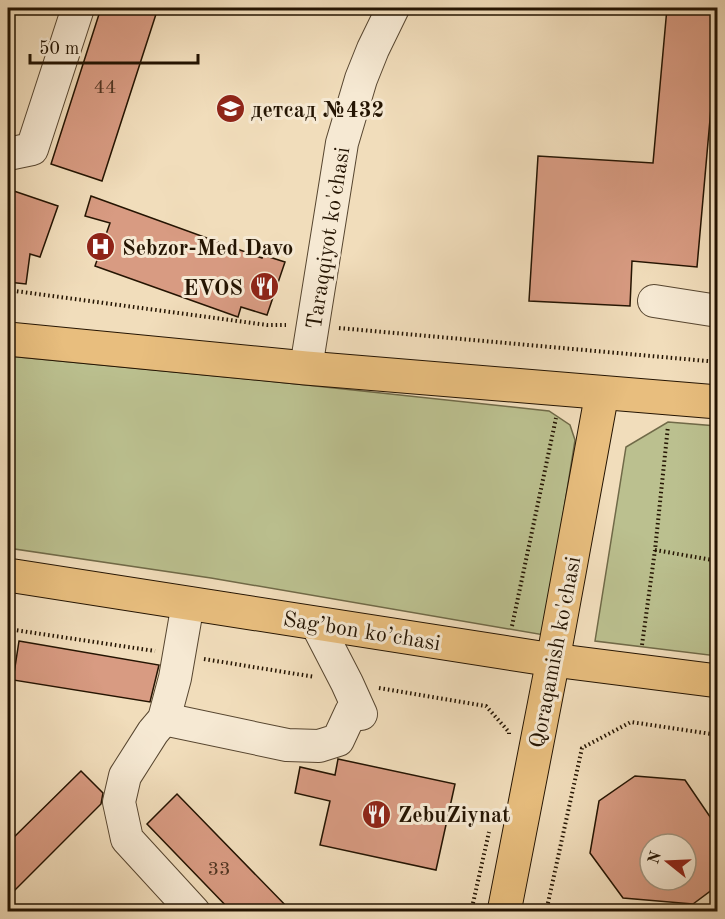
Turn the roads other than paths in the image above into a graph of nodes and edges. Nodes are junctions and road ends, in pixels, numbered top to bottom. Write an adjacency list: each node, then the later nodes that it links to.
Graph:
1 (78, 8): 3 (street)
2 (393, 8): 7 (street, Taraqqiyot ko'chasi)
3 (8, 154)
4 (654, 301): 5 (street)
5 (717, 311)
6 (8, 339): 7 (main road)
7 (306, 368): 8 (main road)
8 (611, 393): 9 (main road); 13 (main road, Qoraqamish ko'chasi)
9 (717, 402)
10 (8, 575): 11 (main road, Sag’bon ko’chasi)
11 (188, 603): 12 (main road, Sag’bon ko’chasi); 15 (street)
12 (316, 623): 13 (main road, Sag’bon ko’chasi); 15 (street)
13 (563, 661): 14 (main road, Sag’bon ko’chasi); 17 (main road, Qoraqamish ko'chasi); 18 (main road, Qoraqamish ko'chasi)
14 (717, 681)
15 (164, 718): 16 (street)
16 (194, 912)
17 (504, 912)
18 (524, 912)

